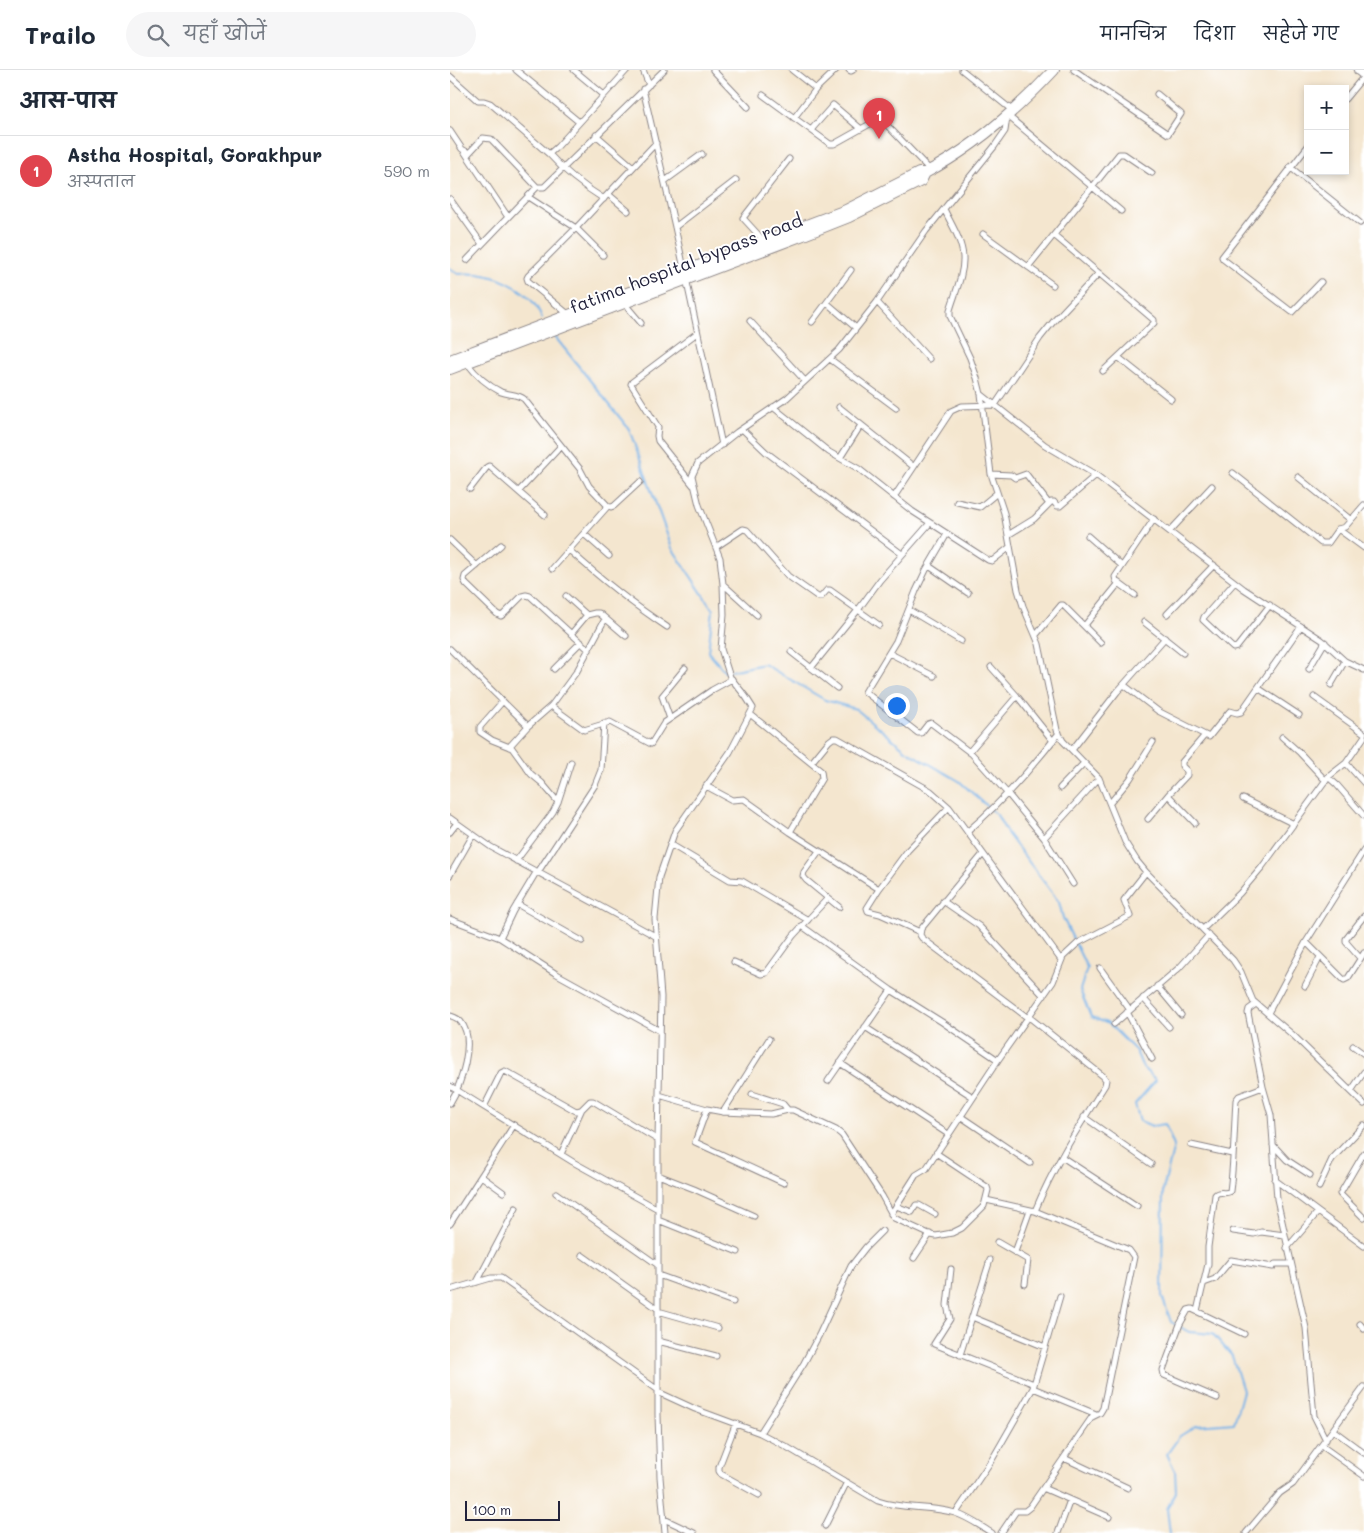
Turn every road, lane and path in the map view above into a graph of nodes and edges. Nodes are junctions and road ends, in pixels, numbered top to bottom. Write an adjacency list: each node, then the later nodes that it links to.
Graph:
1 (516, 70): 27 (street)
2 (574, 70): 22 (street)
3 (627, 70): 22 (street)
4 (643, 70): 17 (street)
5 (664, 70): 17 (street)
6 (713, 70): 24 (street)
7 (792, 70): 19 (street)
8 (836, 70): 19 (street)
9 (848, 70): 10 (street)
10 (853, 70)
11 (962, 70): 25 (street)
12 (1054, 70): 25 (highway, fatima hospital bypass road)
13 (1074, 70): 20 (street)
14 (1359, 70): 15 (highway)
15 (1364, 75): 21 (street)
16 (450, 76): 36 (street)
17 (648, 85): 18 (street)
18 (643, 90): 31 (street); 33 (street)
19 (816, 90): 26 (street)
20 (1156, 94)
21 (1349, 94)
22 (604, 95): 27 (street)
23 (763, 95): 26 (street)
24 (748, 107)
25 (1009, 114): 42 (highway, fatima hospital bypass road); 47 (street); 52 (street)
26 (794, 118): 29 (street)
27 (579, 122): 36 (street)
28 (861, 129): 29 (street); 29 (street); 42 (street)
29 (810, 130)
30 (450, 132): 32 (street)
31 (596, 135): 39 (street); 41 (street)
32 (452, 141): 34 (street)
33 (656, 143): 39 (street); 45 (street)
34 (462, 149): 46 (street); 55 (street)
35 (1304, 151): 40 (street)
36 (549, 154): 41 (street)
37 (702, 154): 45 (street)
38 (789, 158): 61 (street)
39 (633, 167): 48 (street)
40 (1290, 167): 56 (street); 69 (street)
41 (562, 169): 46 (street); 50 (street)
42 (928, 172): 61 (highway, fatima hospital bypass road); 68 (highway, fatima hospital bypass road)
43 (1152, 173): 47 (street)
44 (736, 180): 58 (street)
45 (664, 181): 58 (street)
46 (538, 187): 49 (street)
47 (1093, 187): 54 (street); 60 (street)
48 (608, 194): 50 (street); 53 (street)
49 (528, 197): 55 (street); 57 (street)
50 (604, 199): 57 (street)
51 (450, 200): 62 (street)
52 (944, 209): 71 (street); 88 (street)
53 (628, 211)
54 (1121, 211)
55 (508, 217): 62 (street)
56 (1360, 223)
57 (576, 228): 63 (street); 75 (street)
58 (675, 228): 68 (street)
59 (983, 234): 65 (street)
60 (1054, 234): 65 (street); 67 (street)
61 (764, 242): 68 (highway, fatima hospital bypass road)
62 (482, 244): 64 (street)
63 (603, 255)
64 (467, 260)
65 (1028, 267): 70 (street)
66 (851, 270): 72 (street)
67 (1099, 273): 81 (street); 90 (street)
68 (685, 275): 73 (highway, fatima hospital bypass road); 74 (highway, fatima hospital bypass road); 80 (street)
69 (1320, 282)
70 (1054, 285)
71 (877, 302): 79 (street); 83 (street)
72 (827, 303): 77 (street); 79 (street)
73 (625, 304): 74 (highway, fatima hospital bypass road); 78 (street)
74 (600, 308): 75 (highway, fatima hospital bypass road); 85 (highway, fatima hospital bypass road)
75 (568, 314): 84 (highway, fatima hospital bypass road)
76 (750, 321): 87 (street)
77 (812, 322)
78 (641, 323)
79 (856, 328): 82 (street)
80 (697, 333): 97 (street); 107 (street)
81 (1118, 357): 86 (street); 89 (street)
82 (830, 358): 87 (street); 94 (street)
83 (929, 359)
84 (451, 363): 85 (highway, fatima hospital bypass road)
85 (467, 363): 98 (street)
86 (1103, 371)
87 (805, 381): 92 (street)
88 (981, 394): 90 (street); 91 (street)
89 (1171, 399)
90 (995, 405): 91 (street); 103 (street)
91 (982, 406): 100 (street); 102 (street)
92 (773, 407): 96 (street); 99 (street)
93 (839, 407): 95 (street)
94 (896, 408)
95 (862, 425): 99 (street); 100 (street)
96 (742, 429): 97 (street); 132 (street)
97 (722, 445): 107 (street)
98 (561, 446): 109 (street); 115 (street)
99 (840, 458): 111 (street)
100 (914, 466): 111 (street)
101 (1233, 473): 120 (street)
102 (990, 474): 110 (street); 113 (street)
103 (1096, 475): 113 (street); 117 (street)
104 (1298, 477): 118 (street)
105 (640, 482): 115 (street)
106 (1212, 486): 121 (street)
107 (695, 488): 128 (street)
108 (470, 489): 109 (street)
109 (519, 491): 116 (street)
110 (997, 493): 112 (street); 124 (street)
111 (894, 497): 119 (street)
112 (957, 502)
113 (1049, 504): 124 (street)
114 (1364, 505): 118 (street)
115 (608, 506): 122 (street)
116 (545, 515)
117 (1154, 519): 121 (street); 137 (street)
118 (1351, 520): 120 (street)
119 (930, 522): 123 (street); 132 (street)
120 (1338, 529): 130 (street)
121 (1170, 532): 134 (street)
122 (584, 534): 131 (street); 133 (street)
123 (947, 534): 129 (street); 136 (street)
124 (1008, 535): 129 (street)
125 (1088, 536): 137 (street)
126 (450, 540): 135 (street)
127 (501, 545): 135 (street)
128 (716, 547): 141 (street); 146 (street)
129 (1010, 547): 158 (street)
130 (1364, 548)
131 (569, 550): 138 (street); 156 (street)
132 (902, 554): 146 (street)
133 (609, 556)
134 (1214, 565): 139 (street); 148 (street)
135 (477, 566): 157 (street)
136 (929, 566): 142 (street); 147 (street)
137 (1122, 566): 140 (street)
138 (552, 569)
139 (1235, 582): 145 (street); 145 (street)
140 (1118, 583): 143 (street); 154 (street)
141 (723, 584): 150 (street); 178 (street)
142 (968, 593)
143 (1135, 595)
144 (566, 596): 149 (street)
145 (1270, 605): 155 (street)
146 (858, 610): 153 (street); 172 (street)
147 (909, 610): 161 (street); 169 (street)
148 (1167, 614)
149 (587, 615): 151 (street); 157 (street)
150 (757, 615)
151 (605, 619): 159 (street); 166 (street)
152 (1144, 622): 160 (street)
153 (879, 625)
154 (1084, 626): 158 (street); 164 (street)
155 (1301, 626): 163 (street); 182 (street)
156 (668, 627)
157 (571, 634): 162 (street)
158 (1036, 635): 192 (street)
159 (626, 636)
160 (1165, 638): 168 (street); 180 (street)
161 (961, 641)
162 (581, 642): 166 (street); 174 (street)
163 (1325, 642): 170 (street); 175 (street)
164 (1102, 644)
165 (450, 649): 185 (street)
166 (589, 650): 186 (street)
167 (790, 652): 172 (street)
168 (1183, 652)
169 (889, 653): 177 (street); 200 (street)
170 (1345, 661): 176 (street); 179 (street)
171 (684, 668): 189 (street)
172 (811, 668): 181 (street)
173 (991, 668): 183 (street)
174 (554, 669)
175 (1309, 669)
176 (1364, 670)
177 (934, 676)
178 (731, 678): 187 (street); 189 (street)
179 (1330, 684)
180 (1124, 685): 193 (street); 199 (street)
181 (837, 688)
182 (1258, 688): 188 (street); 193 (street)
183 (1017, 696): 196 (street); 200 (street)
184 (1314, 697): 194 (street)
185 (503, 701): 191 (street); 198 (street)
186 (551, 706): 190 (street); 191 (street)
187 (750, 714): 202 (street); 208 (street)
188 (1299, 715)
189 (670, 719): 190 (street)
190 (604, 723): 232 (street)
191 (528, 726): 198 (street)
192 (1059, 734): 196 (street); 199 (street)
193 (1204, 735): 211 (street)
194 (1364, 735): 204 (street)
195 (1282, 737): 206 (street)
196 (1052, 741): 210 (street)
197 (1153, 742): 214 (street)
198 (509, 747): 213 (street)
199 (1072, 750): 203 (street)
200 (969, 752): 210 (street)
201 (572, 762): 213 (street)
202 (811, 763): 215 (street); 223 (street)
203 (1084, 763): 205 (street); 209 (street)
204 (1346, 763): 206 (street); 207 (street)
205 (1099, 778): 214 (street); 226 (street)
206 (1327, 778): 216 (street); 221 (street)
207 (1364, 783)
208 (706, 786): 223 (street); 227 (street)
209 (1060, 788)
210 (1008, 794): 224 (street); 226 (street)
211 (1168, 795): 218 (street); 219 (street)
212 (1243, 799): 221 (street)
213 (558, 802): 231 (street)
214 (1110, 803): 233 (street)
215 (950, 808): 224 (street); 236 (street)
216 (1364, 816)
217 (450, 818): 220 (street)
218 (1148, 819)
219 (1195, 822)
220 (456, 823): 222 (street); 225 (street)
221 (1294, 824): 245 (street)
222 (450, 832)
223 (790, 832): 229 (street)
224 (967, 832): 230 (street)
225 (473, 835): 231 (street); 234 (street)
226 (1044, 838): 235 (street)
227 (670, 844): 243 (street); 248 (street)
228 (1364, 850): 251 (street)
229 (819, 851): 236 (street); 237 (street)
230 (983, 854): 238 (street); 255 (street)
231 (516, 861): 232 (street)
232 (537, 871): 239 (street); 248 (street)
233 (1146, 872): 245 (street); 255 (street)
234 (450, 875)
235 (1073, 884)
236 (879, 889): 246 (street)
237 (828, 898): 240 (street); 243 (street)
238 (943, 901): 246 (street); 261 (street)
239 (517, 904): 249 (street); 250 (street)
240 (839, 907)
241 (1364, 916): 254 (street)
242 (450, 919): 249 (street)
243 (808, 920): 244 (street)
244 (802, 926): 256 (street); 260 (street)
245 (1203, 929): 247 (street)
246 (920, 932): 268 (street)
247 (1209, 935): 258 (street); 263 (street)
248 (657, 937): 272 (street)
249 (500, 938): 272 (street)
250 (582, 941)
251 (1306, 942): 253 (street); 265 (street)
252 (1364, 953): 254 (street)
253 (1320, 958): 254 (street); 259 (street)
254 (1360, 958)
255 (1061, 960): 261 (street)
256 (734, 962)
257 (1100, 968): 264 (street)
258 (1157, 986): 262 (street); 266 (street)
259 (1305, 986)
260 (891, 990): 270 (street); 277 (street)
261 (1044, 996): 268 (street)
262 (1143, 998): 264 (street); 271 (street)
263 (1256, 1004): 265 (street); 282 (street)
264 (1129, 1011): 269 (street); 276 (street)
265 (1268, 1013): 283 (street)
266 (1181, 1015)
267 (451, 1016): 284 (street)
268 (1029, 1018): 277 (street); 296 (street)
269 (1114, 1024)
270 (865, 1027): 278 (street); 287 (street)
271 (1169, 1027)
272 (660, 1031): 286 (street)
273 (769, 1039): 294 (street)
274 (1354, 1046): 275 (street)
275 (1364, 1054)
276 (1152, 1059)
277 (998, 1060): 287 (street)
278 (840, 1063): 280 (street); 299 (street)
279 (1364, 1072): 283 (street)
280 (828, 1080)
281 (450, 1086): 284 (street)
282 (1263, 1087): 302 (street); 306 (street)
283 (1351, 1090): 289 (street)
284 (457, 1091): 288 (street); 290 (street)
285 (752, 1094): 293 (street)
286 (659, 1095): 291 (street); 300 (street)
287 (973, 1097): 295 (street)
288 (450, 1102)
289 (1364, 1104)
290 (484, 1107): 292 (street); 297 (street)
291 (707, 1109): 294 (street); 314 (street)
292 (582, 1110): 300 (street); 305 (street)
293 (788, 1110): 294 (street); 325 (street)
294 (724, 1112)
295 (960, 1116): 299 (street); 308 (street)
296 (1084, 1117): 307 (street); 309 (street)
297 (514, 1125): 305 (street); 312 (street)
298 (1364, 1125): 315 (street)
299 (948, 1134): 303 (street)
300 (658, 1140): 310 (street)
301 (1192, 1145): 306 (street)
302 (1273, 1145): 311 (street); 313 (street)
303 (936, 1153): 318 (street); 319 (street)
304 (1364, 1153): 328 (street)
305 (561, 1154): 322 (street)
306 (1232, 1154): 348 (street)
307 (1062, 1158): 320 (street); 323 (street)
308 (1030, 1163)
309 (1152, 1164)
310 (658, 1175): 322 (street); 327 (street)
311 (1310, 1175)
312 (481, 1176): 316 (street); 330 (street)
313 (1275, 1180): 324 (street); 334 (street)
314 (784, 1183)
315 (1319, 1187)
316 (503, 1192)
317 (556, 1193): 344 (street)
318 (986, 1200): 323 (street); 333 (street)
319 (896, 1206): 325 (street); 326 (street)
320 (1137, 1206)
321 (516, 1208): 347 (street)
322 (658, 1209): 329 (street)
323 (1033, 1211): 339 (street); 368 (street)
324 (1318, 1212): 336 (street); 337 (street)
325 (891, 1214): 333 (street)
326 (935, 1214)
327 (754, 1216)
328 (1364, 1218)
329 (658, 1220): 338 (street); 344 (street)
330 (450, 1224)
331 (1233, 1230): 334 (street)
332 (882, 1231): 371 (street)
333 (930, 1234): 341 (street)
334 (1285, 1235): 337 (street)
335 (997, 1242): 339 (street)
336 (1364, 1246)
337 (1287, 1248): 343 (street)
338 (738, 1252)
339 (1015, 1252): 349 (street)
340 (582, 1255): 353 (street)
341 (914, 1258)
342 (990, 1260): 355 (street)
343 (1291, 1264): 348 (street); 372 (street)
344 (658, 1265): 346 (street)
345 (951, 1269): 362 (street)
346 (658, 1275): 352 (street); 353 (street)
347 (477, 1282): 350 (street); 366 (street)
348 (1204, 1283): 354 (street)
349 (1025, 1284)
350 (450, 1290)
351 (1060, 1296): 361 (street)
352 (733, 1302)
353 (658, 1310): 357 (street); 360 (street)
354 (1197, 1311): 359 (street); 367 (street)
355 (972, 1318): 361 (street); 362 (street)
356 (1360, 1324): 358 (street)
357 (718, 1328)
358 (1364, 1329)
359 (1244, 1334)
360 (658, 1340): 363 (street); 366 (street)
361 (1045, 1347): 364 (street)
362 (960, 1355): 364 (street)
363 (716, 1356)
364 (1034, 1386): 368 (street); 382 (street)
365 (1364, 1387): 370 (street)
366 (658, 1391): 369 (street); 384 (street)
367 (1218, 1398)
368 (1096, 1414): 375 (street)
369 (736, 1424): 371 (street); 380 (street)
370 (1333, 1430): 372 (street); 374 (street)
371 (760, 1433): 377 (street)
372 (1326, 1440): 373 (street)
373 (1322, 1446): 376 (street); 391 (street)
374 (1364, 1453)
375 (1064, 1458): 378 (street); 379 (street)
376 (1364, 1476)
377 (848, 1482): 382 (street); 385 (street)
378 (1043, 1488): 381 (street); 389 (street)
379 (1128, 1488)
380 (759, 1494)
381 (1070, 1500): 383 (street); 390 (street)
382 (956, 1513): 388 (street)
383 (1108, 1517)
384 (664, 1519): 386 (street); 387 (street)
385 (825, 1526)
386 (665, 1533)
387 (694, 1533)
388 (992, 1533)
389 (1001, 1533)
390 (1058, 1533)
391 (1246, 1533)

